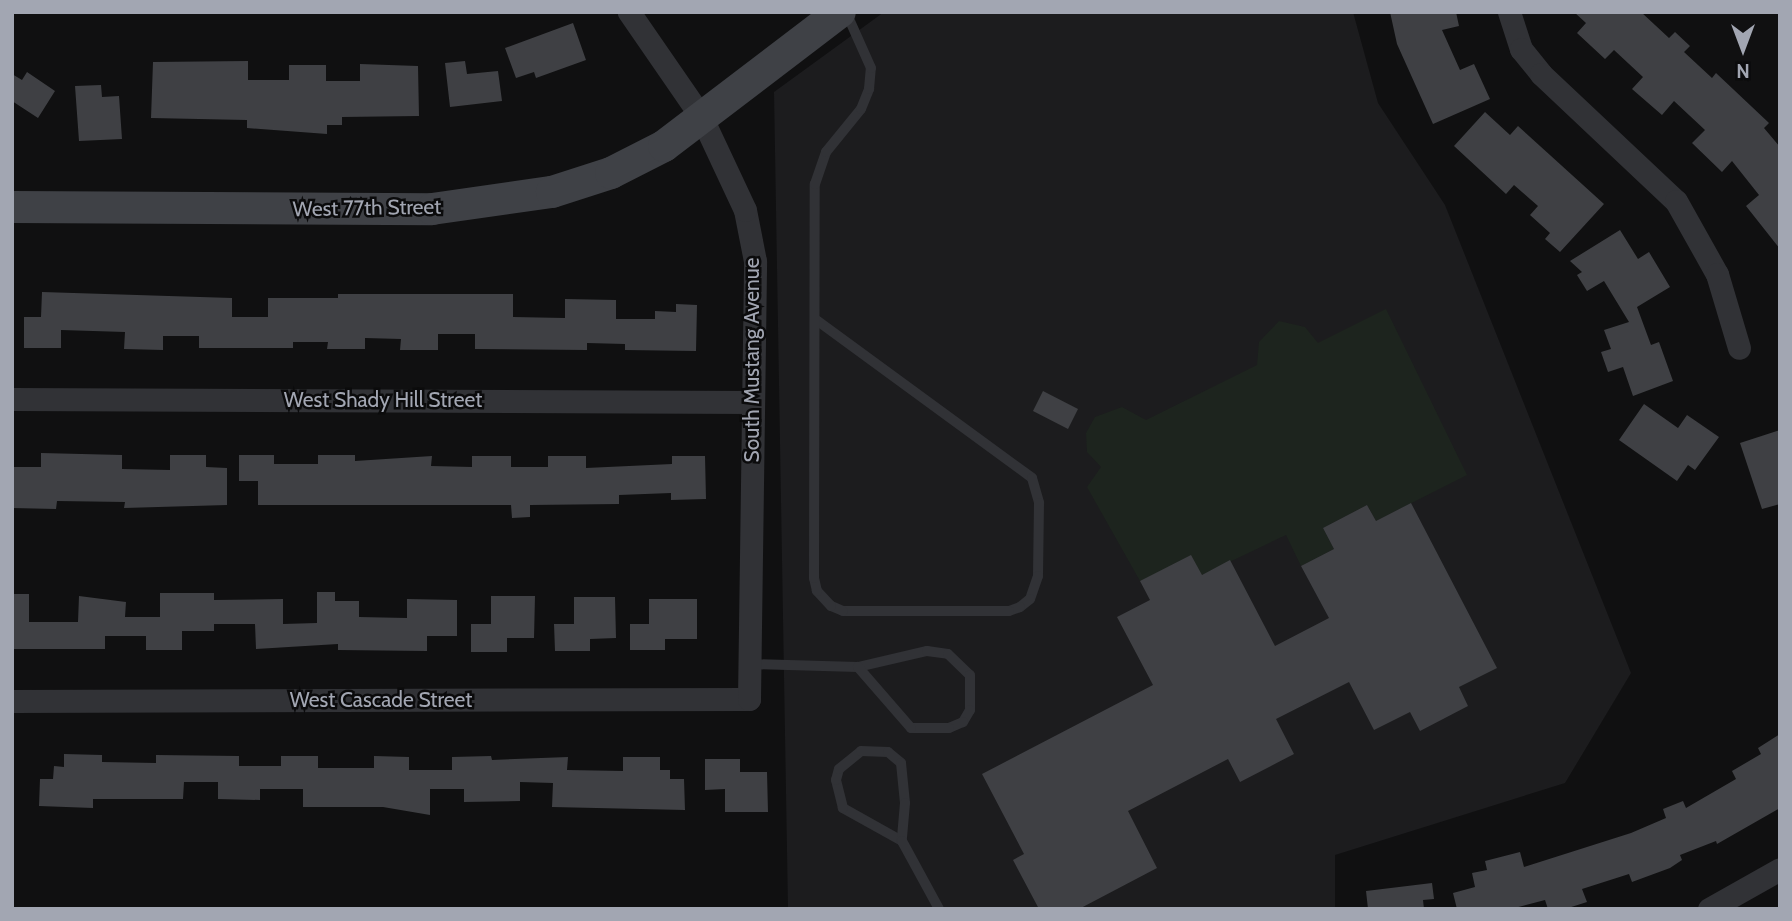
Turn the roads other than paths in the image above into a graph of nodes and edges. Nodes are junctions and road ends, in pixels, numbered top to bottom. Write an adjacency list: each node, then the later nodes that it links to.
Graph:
1 (629, 12): 5 (street, South Mustang Avenue)
2 (840, 12): 5 (street, West 77th Street)
3 (846, 12): 7 (lane)
4 (1509, 12): 8 (street)
5 (702, 118): 6 (street, West 77th Street); 10 (street, South Mustang Avenue)
6 (12, 207)
7 (815, 319): 7 (lane)
8 (1739, 348)
9 (12, 399): 10 (street, West Shady Hill Street)
10 (754, 401): 11 (street, South Mustang Avenue)
11 (749, 664): 12 (lane); 13 (street, South Mustang Avenue)
12 (858, 667): 12 (lane)
13 (749, 699): 14 (street, West Cascade Street)
14 (12, 701)
15 (902, 841): 15 (lane); 17 (lane)
16 (1780, 869): 18 (street)
17 (939, 909)
18 (1710, 909)

